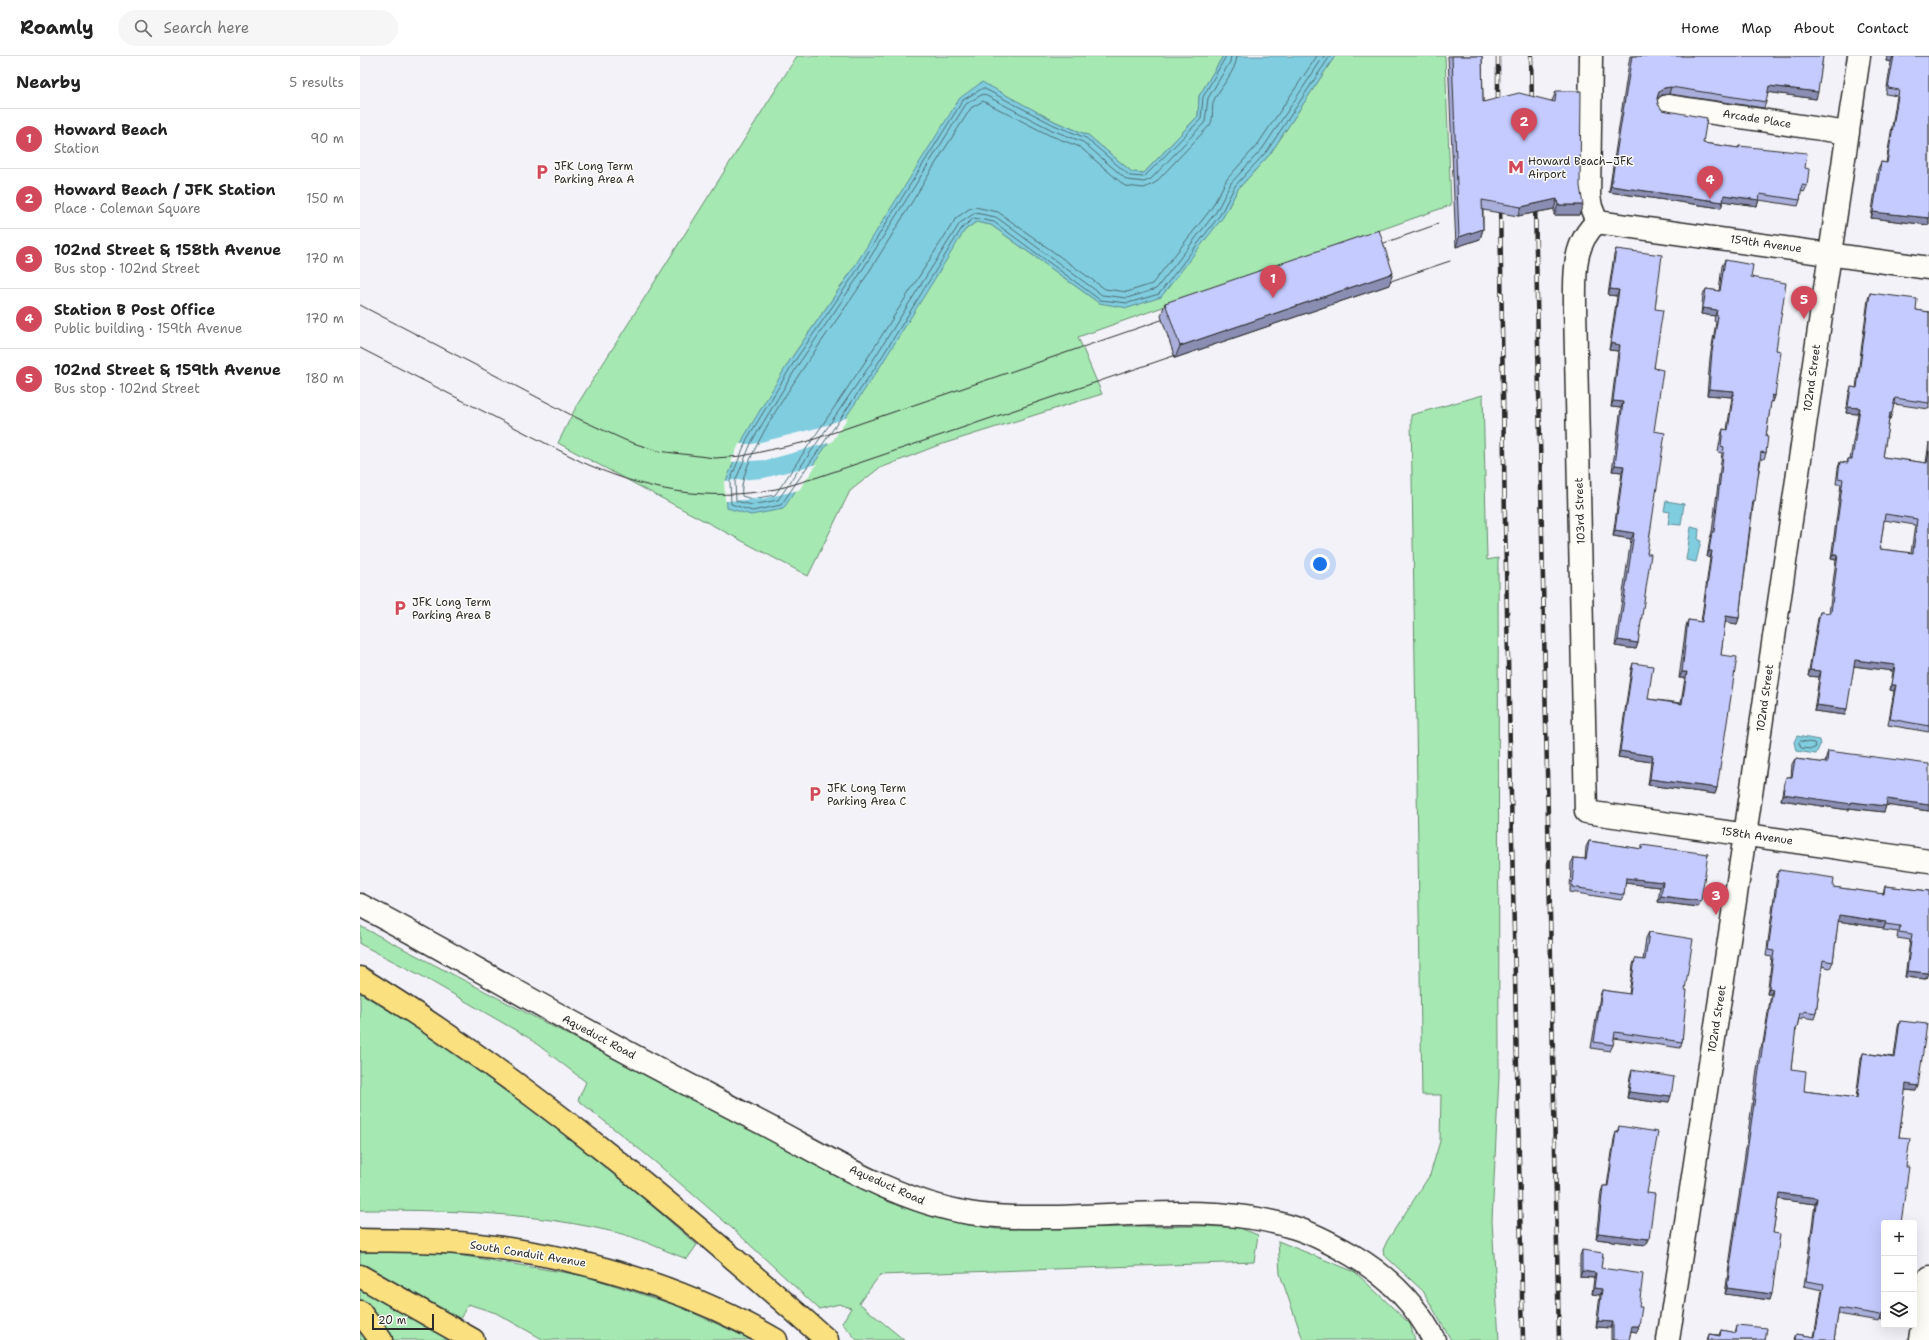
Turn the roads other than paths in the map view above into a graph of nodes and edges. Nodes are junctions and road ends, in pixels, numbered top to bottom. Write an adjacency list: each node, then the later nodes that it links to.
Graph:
1 (1591, 56): 5 (street)
2 (1859, 56): 4 (street, 102nd Street)
3 (1667, 106): 4 (street, Arcade Place)
4 (1848, 133): 6 (street, 102nd Street)
5 (1600, 222): 6 (street, 159th Avenue); 8 (street, 103rd Street)
6 (1830, 254): 7 (street, 159th Avenue); 9 (street, 102nd Street)
7 (1929, 268)
8 (1586, 812): 9 (street, 158th Avenue)
9 (1745, 835): 10 (street, 158th Avenue); 22 (street, 102nd Street)
10 (1929, 861)
11 (360, 905): 21 (street, Aqueduct Road)
12 (360, 978): 20 (highway)
13 (360, 1240): 19 (highway, South Conduit Avenue)
14 (360, 1276): 18 (highway)
15 (1929, 1277): 23 (street)
16 (360, 1312): 17 (highway)
17 (380, 1340)
18 (473, 1340)
19 (776, 1340)
20 (827, 1340)
21 (1434, 1340)
22 (1668, 1340)
23 (1920, 1340)

